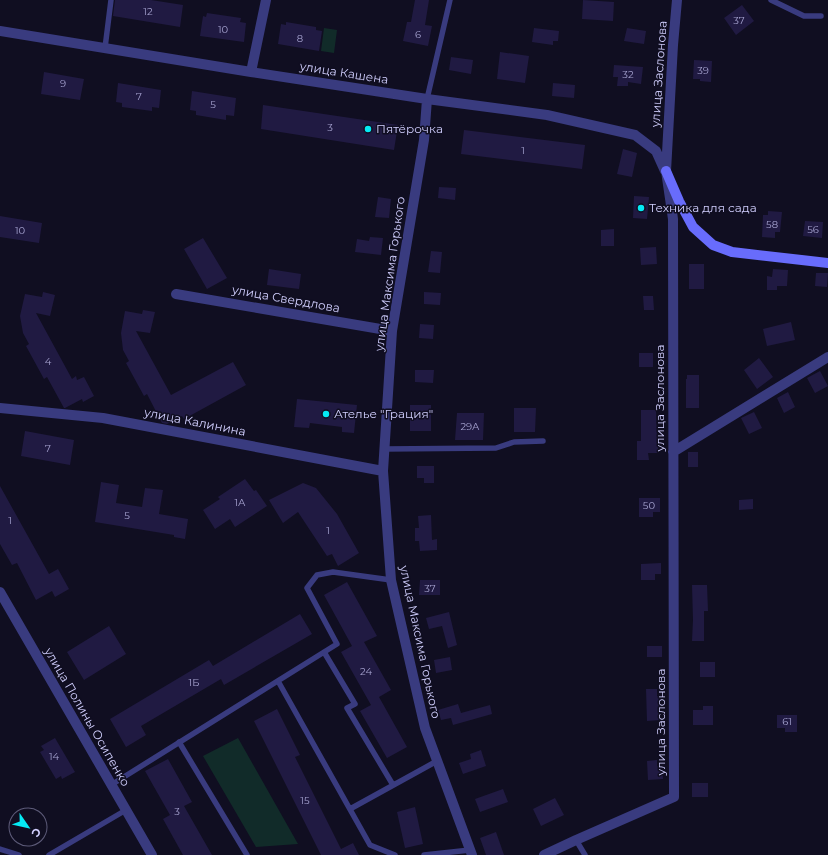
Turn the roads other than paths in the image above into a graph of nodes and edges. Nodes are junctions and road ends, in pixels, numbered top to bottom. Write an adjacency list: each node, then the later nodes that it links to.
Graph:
1 (111, 0): 8 (lane)
2 (266, 0): 9 (street)
3 (450, 0): 10 (lane, улица Максима Горького)
4 (677, 0): 11 (street, улица Заслонова)
5 (770, 0): 6 (lane)
6 (821, 16)
7 (0, 31): 8 (street, улица Кашена)
8 (105, 48): 9 (street, улица Кашена)
9 (251, 72): 10 (street, улица Кашена)
10 (427, 99): 11 (street, улица Кашена); 14 (street, улица Максима Горького)
11 (666, 171): 12 (street); 19 (street, улица Заслонова)
12 (828, 263)
13 (176, 294): 14 (street, улица Свердлова)
14 (392, 331): 18 (street, улица Максима Горького)
15 (828, 357): 19 (street)
16 (0, 408): 20 (street, улица Калинина)
17 (543, 441): 18 (lane)
18 (385, 449): 20 (street, улица Максима Горького)
19 (673, 452): 31 (street, улица Заслонова)
20 (383, 471): 21 (street, улица Максима Горького)
21 (391, 580): 23 (lane); 26 (street, улица Максима Горького)
22 (0, 592): 27 (street, улица Полины Осипенко)
23 (324, 652): 24 (lane); 28 (lane)
24 (278, 680): 25 (lane); 29 (lane)
25 (179, 742): 27 (lane); 37 (lane)
26 (437, 761): 28 (lane); 33 (street, улица Максима Горького)
27 (111, 784): 30 (street, улица Полины Осипенко)
28 (393, 785): 29 (lane)
29 (350, 809): 38 (lane)
30 (126, 810): 35 (lane); 36 (street, улица Полины Осипенко)
31 (576, 840): 40 (street); 41 (lane)
32 (0, 849): 34 (lane)
33 (471, 852): 39 (lane)
34 (20, 855)
35 (49, 855)
36 (152, 855)
37 (247, 855)
38 (395, 855)
39 (424, 855)
40 (544, 855)
41 (585, 855)

